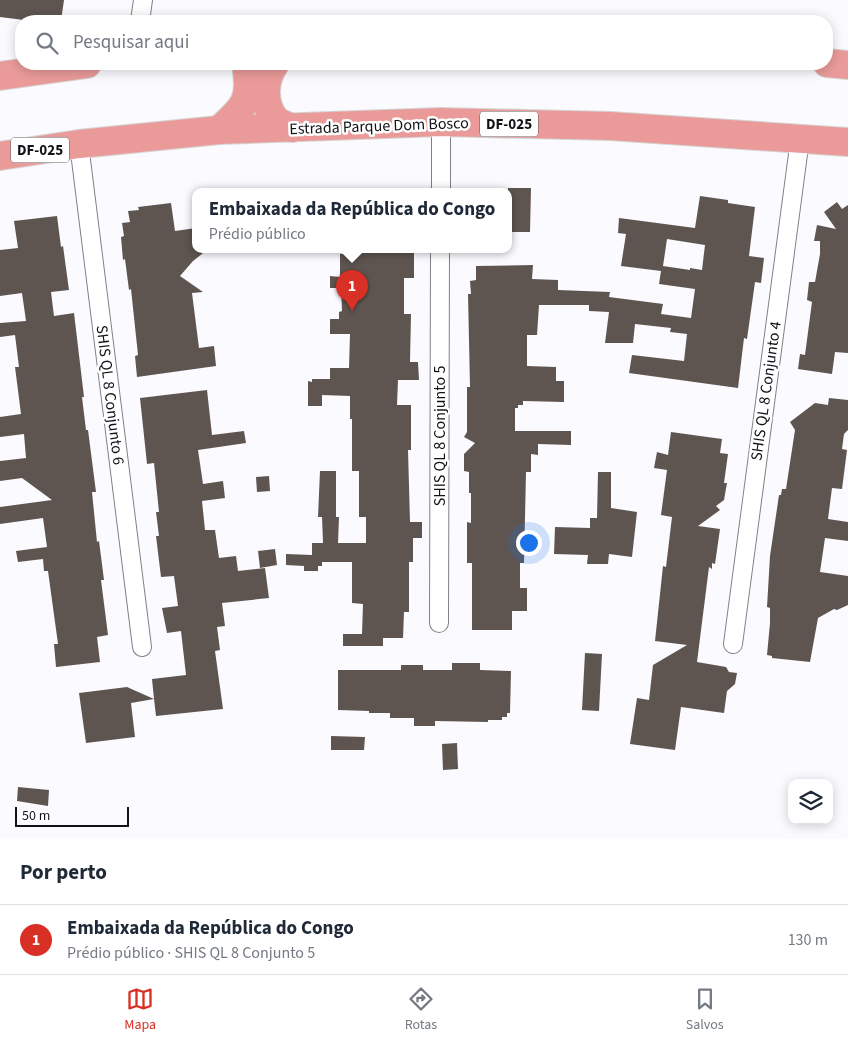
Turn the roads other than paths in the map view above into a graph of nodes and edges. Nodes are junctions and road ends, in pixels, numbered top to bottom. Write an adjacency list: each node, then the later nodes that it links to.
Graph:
1 (143, 0): 2 (street)
2 (141, 15)
3 (833, 64): 4 (main road)
4 (848, 65)
5 (44, 70): 8 (main road)
6 (247, 70): 11 (main road)
7 (270, 70): 10 (main road)
8 (0, 76)
9 (441, 122): 10 (main road, Estrada Parque Dom Bosco / DF-025); 12 (main road, Estrada Parque Dom Bosco / DF-025); 16 (street)
10 (292, 128): 11 (main road, Estrada Parque Dom Bosco / DF-025)
11 (219, 130): 14 (main road, Estrada Parque Dom Bosco / DF-025)
12 (800, 139): 13 (main road, Estrada Parque Dom Bosco / DF-025); 19 (street, SHIS QL 8 Conjunto 4)
13 (848, 142)
14 (79, 144): 15 (main road, Estrada Parque Dom Bosco / DF-025); 20 (street, SHIS QL 8 Conjunto 6)
15 (0, 156)
16 (441, 188)
17 (440, 253): 18 (street, SHIS QL 8 Conjunto 5)
18 (440, 623)
19 (733, 644)
20 (142, 647)

